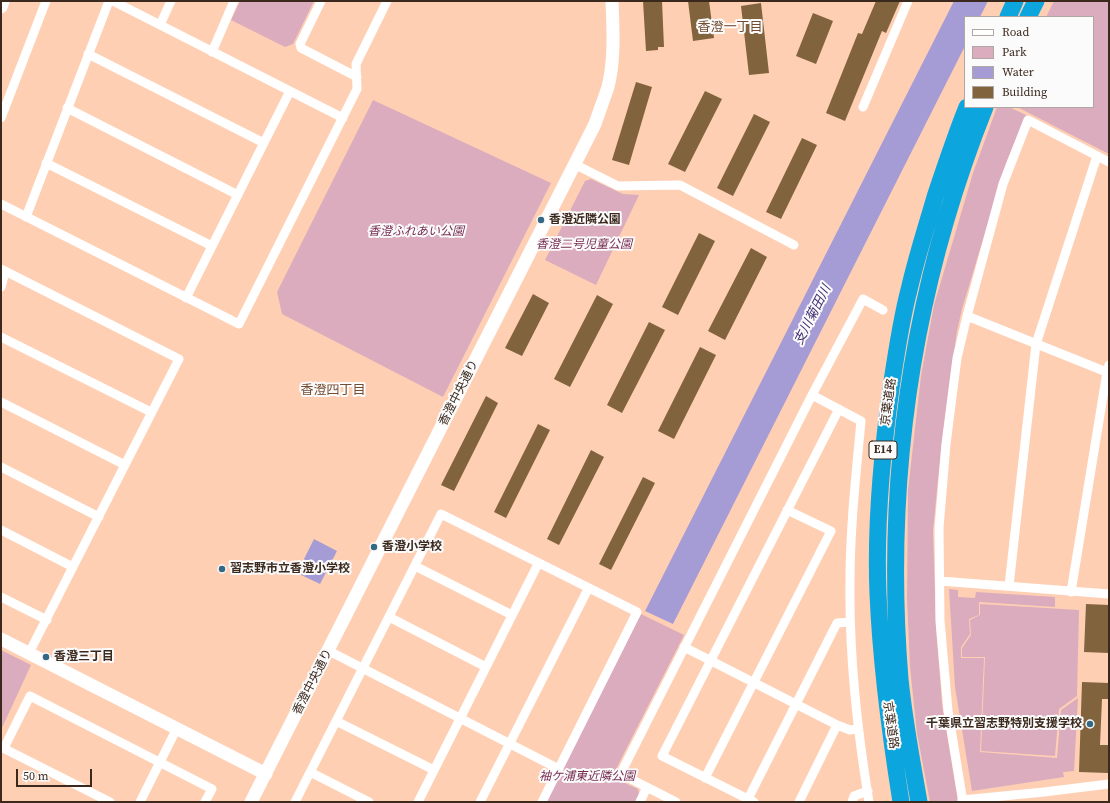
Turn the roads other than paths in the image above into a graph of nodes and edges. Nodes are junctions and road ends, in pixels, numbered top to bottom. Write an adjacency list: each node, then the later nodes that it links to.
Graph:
1 (3, 1): 13 (street)
2 (46, 1): 25 (street)
3 (109, 1): 18 (street)
4 (113, 1): 16 (street)
5 (170, 1): 16 (street)
6 (234, 1): 17 (street)
7 (321, 1): 19 (street)
8 (387, 1): 19 (street)
9 (612, 1): 31 (street, 香澄中央通り)
10 (908, 1): 21 (street)
11 (1015, 1): 14 (highway)
12 (1036, 1): 15 (highway)
13 (1, 7)
14 (1008, 16)
15 (1028, 16)
16 (160, 25): 17 (street)
17 (212, 52): 20 (street)
18 (88, 54): 22 (street); 27 (street)
19 (357, 77): 26 (street)
20 (290, 91): 26 (street); 27 (street)
21 (863, 107)
22 (67, 108): 30 (street); 32 (street)
23 (967, 108): 109 (highway, 京葉道路 / E14)
24 (985, 108): 110 (highway, 京葉道路 / E14)
25 (1, 118)
26 (343, 118): 39 (street)
27 (264, 143): 32 (street)
28 (1097, 156): 29 (street); 41 (street); 43 (street)
29 (1109, 162)
30 (46, 163): 34 (street); 36 (street)
31 (574, 164): 35 (street); 69 (street, 香澄中央通り)
32 (238, 195): 36 (street)
33 (1, 204): 34 (street)
34 (26, 217): 39 (street)
35 (794, 245)
36 (212, 246): 39 (street)
37 (3, 270): 38 (street); 48 (street)
38 (1, 287)
39 (186, 298)
40 (884, 310): 45 (street)
41 (967, 316): 43 (street); 57 (street)
42 (1, 337): 48 (street)
43 (1036, 344): 44 (street); 58 (street)
44 (1108, 370): 60 (street)
45 (812, 395): 47 (street); 68 (street)
46 (1, 402): 49 (street)
47 (839, 409): 51 (street); 66 (street)
48 (151, 412): 49 (street)
49 (125, 465): 52 (street)
50 (1, 467): 52 (street)
51 (787, 510): 71 (street); 74 (street)
52 (99, 517): 56 (street)
53 (1, 530): 56 (street)
54 (538, 564): 55 (street); 59 (street); 63 (street)
55 (415, 566): 63 (street); 64 (street)
56 (73, 567): 65 (street)
57 (940, 581): 58 (street); 94 (street)
58 (1009, 586): 60 (street)
59 (588, 589): 81 (street); 84 (street)
60 (1072, 592): 61 (street)
61 (1109, 594)
62 (1, 597): 65 (street)
63 (512, 615): 72 (street)
64 (389, 617): 72 (street); 73 (street)
65 (47, 620): 70 (street)
66 (850, 622): 75 (street); 80 (street)
67 (1, 639): 70 (street)
68 (684, 647): 71 (street); 90 (street)
69 (329, 651): 73 (street); 87 (street, 香澄中央通り)
70 (29, 653): 79 (street)
71 (711, 660): 74 (street); 88 (street)
72 (486, 667): 76 (street)
73 (363, 669): 76 (street); 77 (street)
74 (754, 682): 75 (street); 88 (street)
75 (795, 704): 78 (street); 93 (street)
76 (460, 718): 81 (street); 85 (street)
77 (336, 720): 85 (street); 86 (street)
78 (837, 725): 80 (street); 106 (street)
79 (177, 728): 83 (street); 87 (street)
80 (858, 729): 91 (street)
81 (509, 744): 84 (street); 102 (street)
82 (2, 748): 83 (street); 95 (street)
83 (160, 763): 96 (street); 97 (street)
84 (559, 769): 103 (street)
85 (434, 770): 101 (street)
86 (310, 772): 99 (street); 100 (street)
87 (266, 774): 98 (street, 香澄中央通り)
88 (705, 778): 93 (street)
89 (1109, 784): 92 (street)
90 (647, 787): 104 (street); 105 (street)
91 (868, 791): 107 (street); 108 (street)
92 (1044, 792): 94 (street); 111 (street)
93 (751, 800)
94 (963, 801)
95 (110, 802)
96 (140, 802)
97 (205, 802)
98 (251, 802)
99 (295, 802)
100 (369, 802)
101 (418, 802)
102 (480, 802)
103 (542, 802)
104 (640, 802)
105 (676, 802)
106 (799, 802)
107 (852, 802)
108 (870, 802)
109 (901, 802)
110 (919, 802)
111 (1046, 802)

